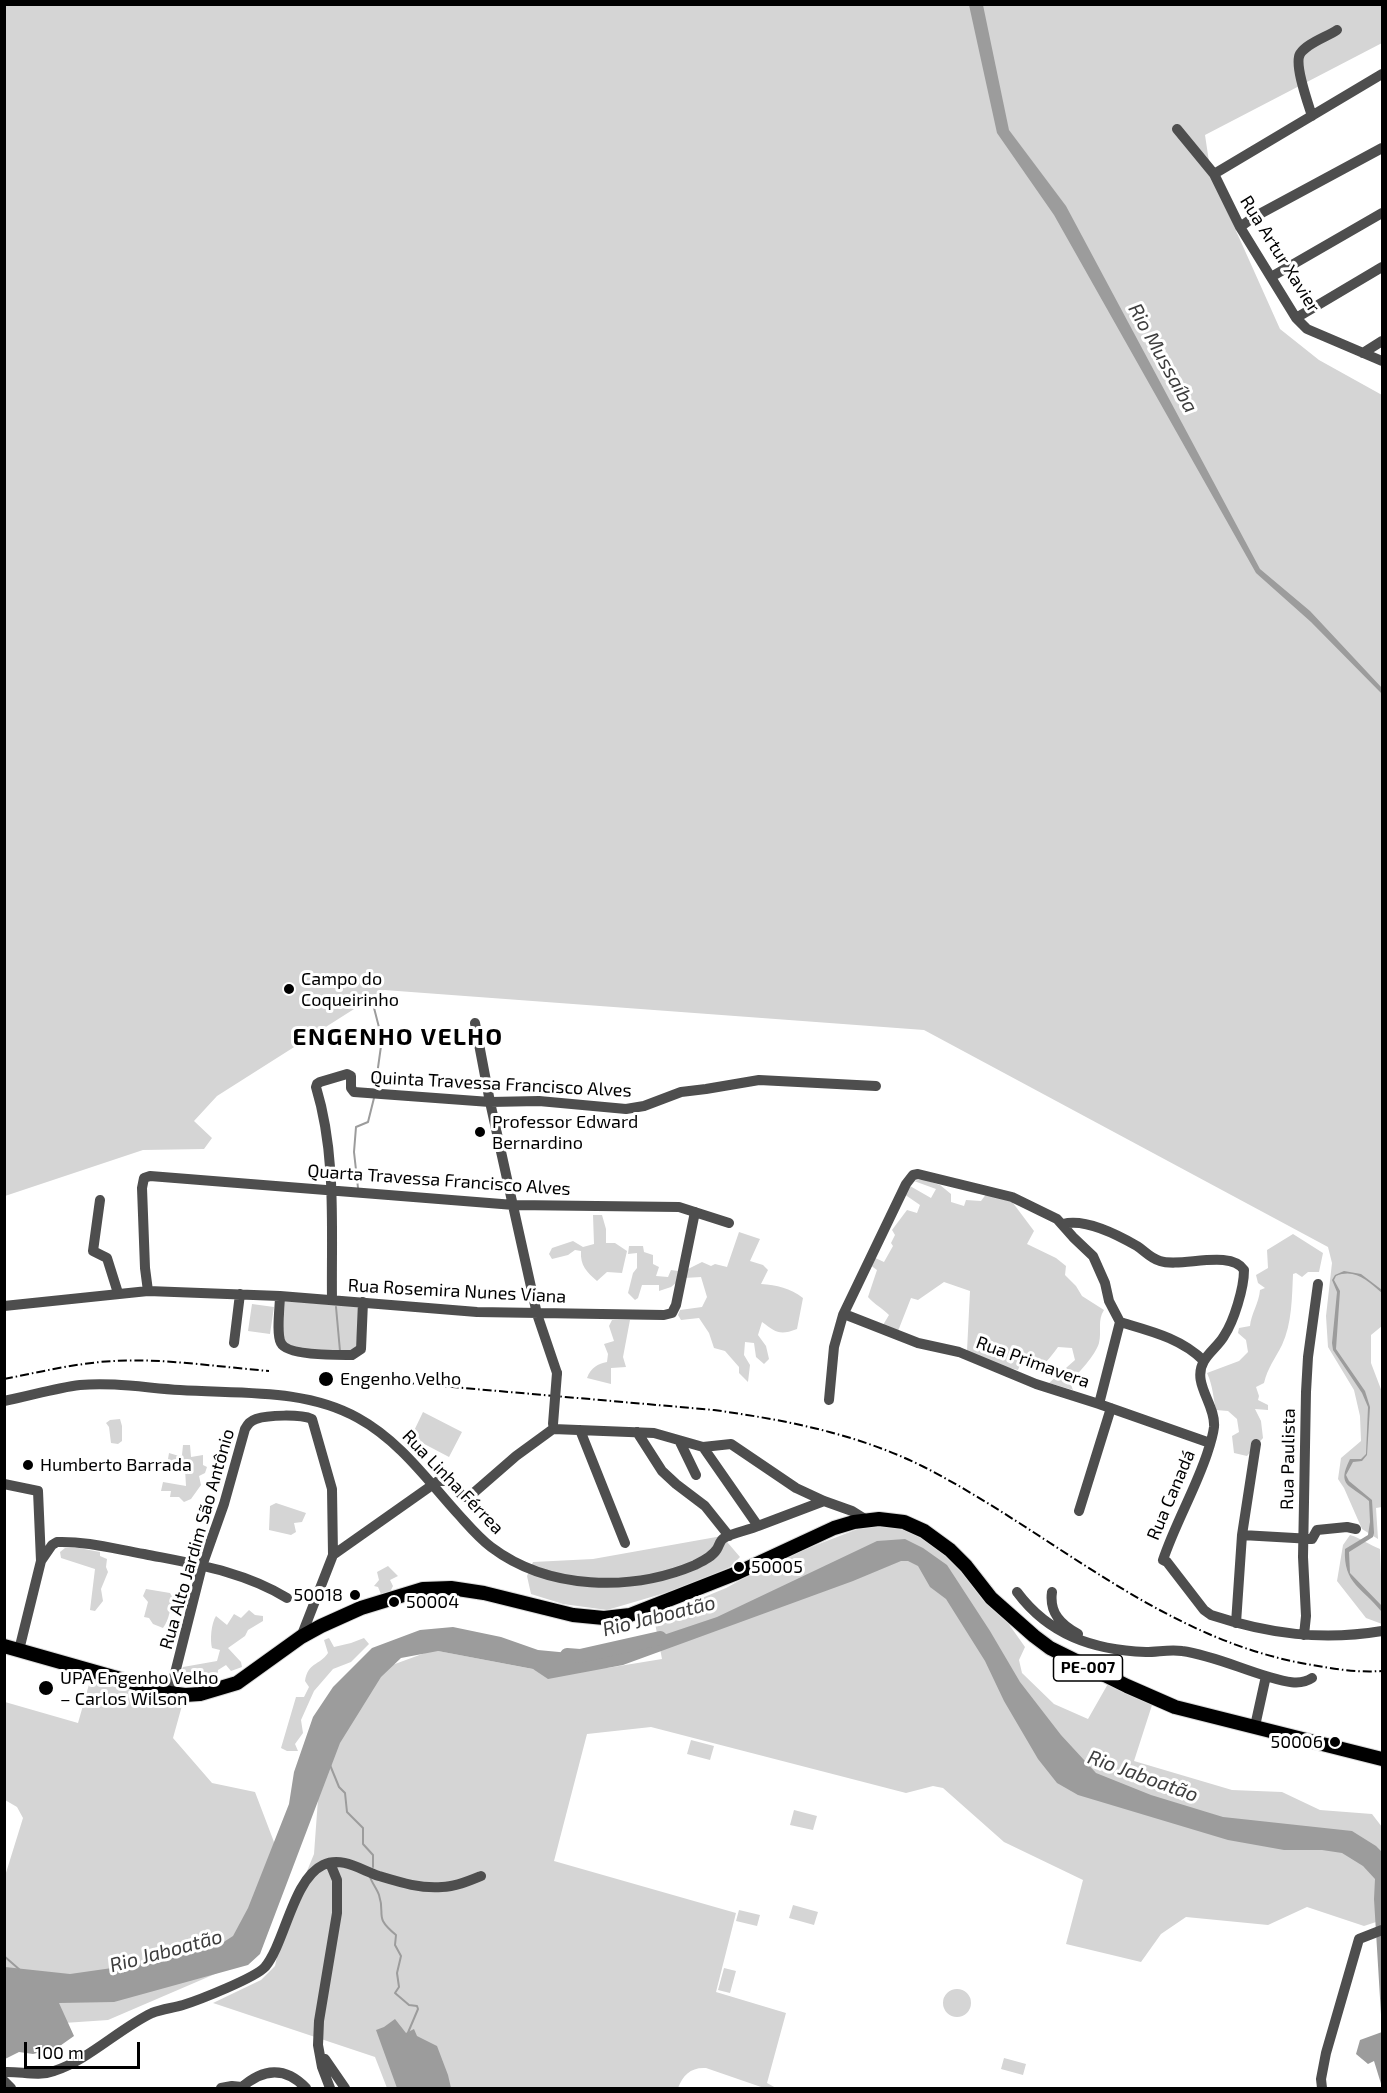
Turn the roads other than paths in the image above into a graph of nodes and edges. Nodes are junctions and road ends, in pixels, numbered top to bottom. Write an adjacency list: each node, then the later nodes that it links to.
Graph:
1 (1337, 30): 3 (street)
2 (1383, 74): 3 (street)
3 (1312, 116): 6 (street)
4 (1177, 129): 6 (street, Rua Artur Xavier)
5 (1383, 148): 8 (street)
6 (1214, 174): 8 (street, Rua Artur Xavier)
7 (1383, 213): 10 (street)
8 (1240, 227): 10 (street, Rua Artur Xavier)
9 (1383, 267): 11 (street)
10 (1271, 277): 11 (street, Rua Artur Xavier)
11 (1296, 318): 13 (street, Rua Artur Xavier)
12 (1383, 341): 13 (street)
13 (1364, 353): 14 (street, Rua Artur Xavier)
14 (1383, 362)
15 (475, 1023): 17 (street)
16 (876, 1086): 17 (street, Quinta Travessa Francisco Alves)
17 (490, 1102): 18 (street, Quinta Travessa Francisco Alves); 20 (street)
18 (331, 1189): 20 (street, Quarta Travessa Francisco Alves); 25 (street, Quarta Travessa Francisco Alves); 29 (street)
19 (100, 1200): 26 (street)
20 (514, 1204): 21 (street, Quarta Travessa Francisco Alves); 32 (street)
21 (695, 1212): 22 (street, Quarta Travessa Francisco Alves); 32 (street, Rua Rosemira Nunes Viana)
22 (729, 1223)
23 (1063, 1224): 33 (street); 34 (street); 36 (street)
24 (1318, 1284): 60 (street, Rua Paulista)
25 (148, 1291): 26 (street, Rua Rosemira Nunes Viana); 27 (street, Rua Rosemira Nunes Viana)
26 (118, 1293): 31 (street, Rua Rosemira Nunes Viana)
27 (240, 1294): 28 (street, Rua Rosemira Nunes Viana); 35 (street)
28 (280, 1296): 29 (street, Rua Rosemira Nunes Viana); 30 (street)
29 (332, 1300): 30 (street, Rua Rosemira Nunes Viana)
30 (363, 1302): 32 (street, Rua Rosemira Nunes Viana)
31 (4, 1306)
32 (537, 1314): 43 (street, bridge)
33 (844, 1314): 38 (street); 40 (street, Rua Primavera)
34 (1120, 1322): 36 (street); 40 (street)
35 (234, 1343)
36 (1204, 1361): 47 (street, Rua Canadá)
37 (299, 1399): 39 (street, Rua Linha Férrea); 42 (street); 52 (street, Rua Linha Férrea)
38 (830, 1400)
39 (4, 1401)
40 (1099, 1404): 41 (street, Rua Primavera)
41 (1111, 1408): 47 (street, Rua Primavera); 54 (street)
42 (299, 1416): 62 (street, Rua Alto Jardim São Antônio); 64 (street, Rua Alto Jardim São Antônio)
43 (553, 1426): 44 (street); 52 (street, Rua Linha Férrea)
44 (580, 1430): 45 (street); 61 (street)
45 (637, 1432): 46 (street); 59 (street)
46 (680, 1442): 49 (street); 50 (street)
47 (1210, 1443): 68 (street, Rua Canadá)
48 (1256, 1444): 58 (street)
49 (703, 1447): 53 (street); 56 (street)
50 (696, 1475)
51 (4, 1484): 63 (street)
52 (432, 1484): 59 (street, Rua Linha Férrea); 62 (street)
53 (824, 1501): 55 (street); 56 (street, Rua Linha Férrea)
54 (1079, 1511)
55 (868, 1521): 71 (main road, PE-007); 78 (main road, PE-007)
56 (758, 1526): 59 (street, Rua Linha Férrea)
57 (1356, 1529): 60 (street)
58 (1242, 1535): 60 (street); 68 (street)
59 (729, 1536)
60 (1304, 1538): 70 (street, Rua Paulista)
61 (625, 1543)
62 (333, 1555): 71 (street)
63 (41, 1561): 64 (street); 74 (street)
64 (202, 1566): 67 (street); 77 (street, Rua Alto Jardim São Antônio)
65 (1017, 1592): 73 (street)
66 (1052, 1592): 73 (street)
67 (288, 1598)
68 (1236, 1623): 70 (street)
69 (1380, 1632): 70 (street)
70 (1304, 1635)
71 (301, 1637): 77 (main road, PE-007)
72 (4, 1646): 74 (main road, PE-007)
73 (1105, 1647): 75 (street)
74 (20, 1650): 77 (main road, PE-007)
75 (1266, 1676): 76 (street); 78 (street)
76 (1312, 1678)
77 (170, 1693)
78 (1255, 1726): 79 (main road, PE-007)
79 (1383, 1759)
80 (330, 1863): 81 (street); 83 (street); 84 (street)
81 (481, 1876)
82 (1378, 1932): 92 (street)
83 (318, 2046): 90 (street); 91 (street)
84 (4, 2072)
85 (4, 2081): 86 (street)
86 (11, 2088)
87 (221, 2088): 88 (street)
88 (241, 2088): 89 (street)
89 (306, 2088)
90 (330, 2088)
91 (345, 2088)
92 (1322, 2088)

